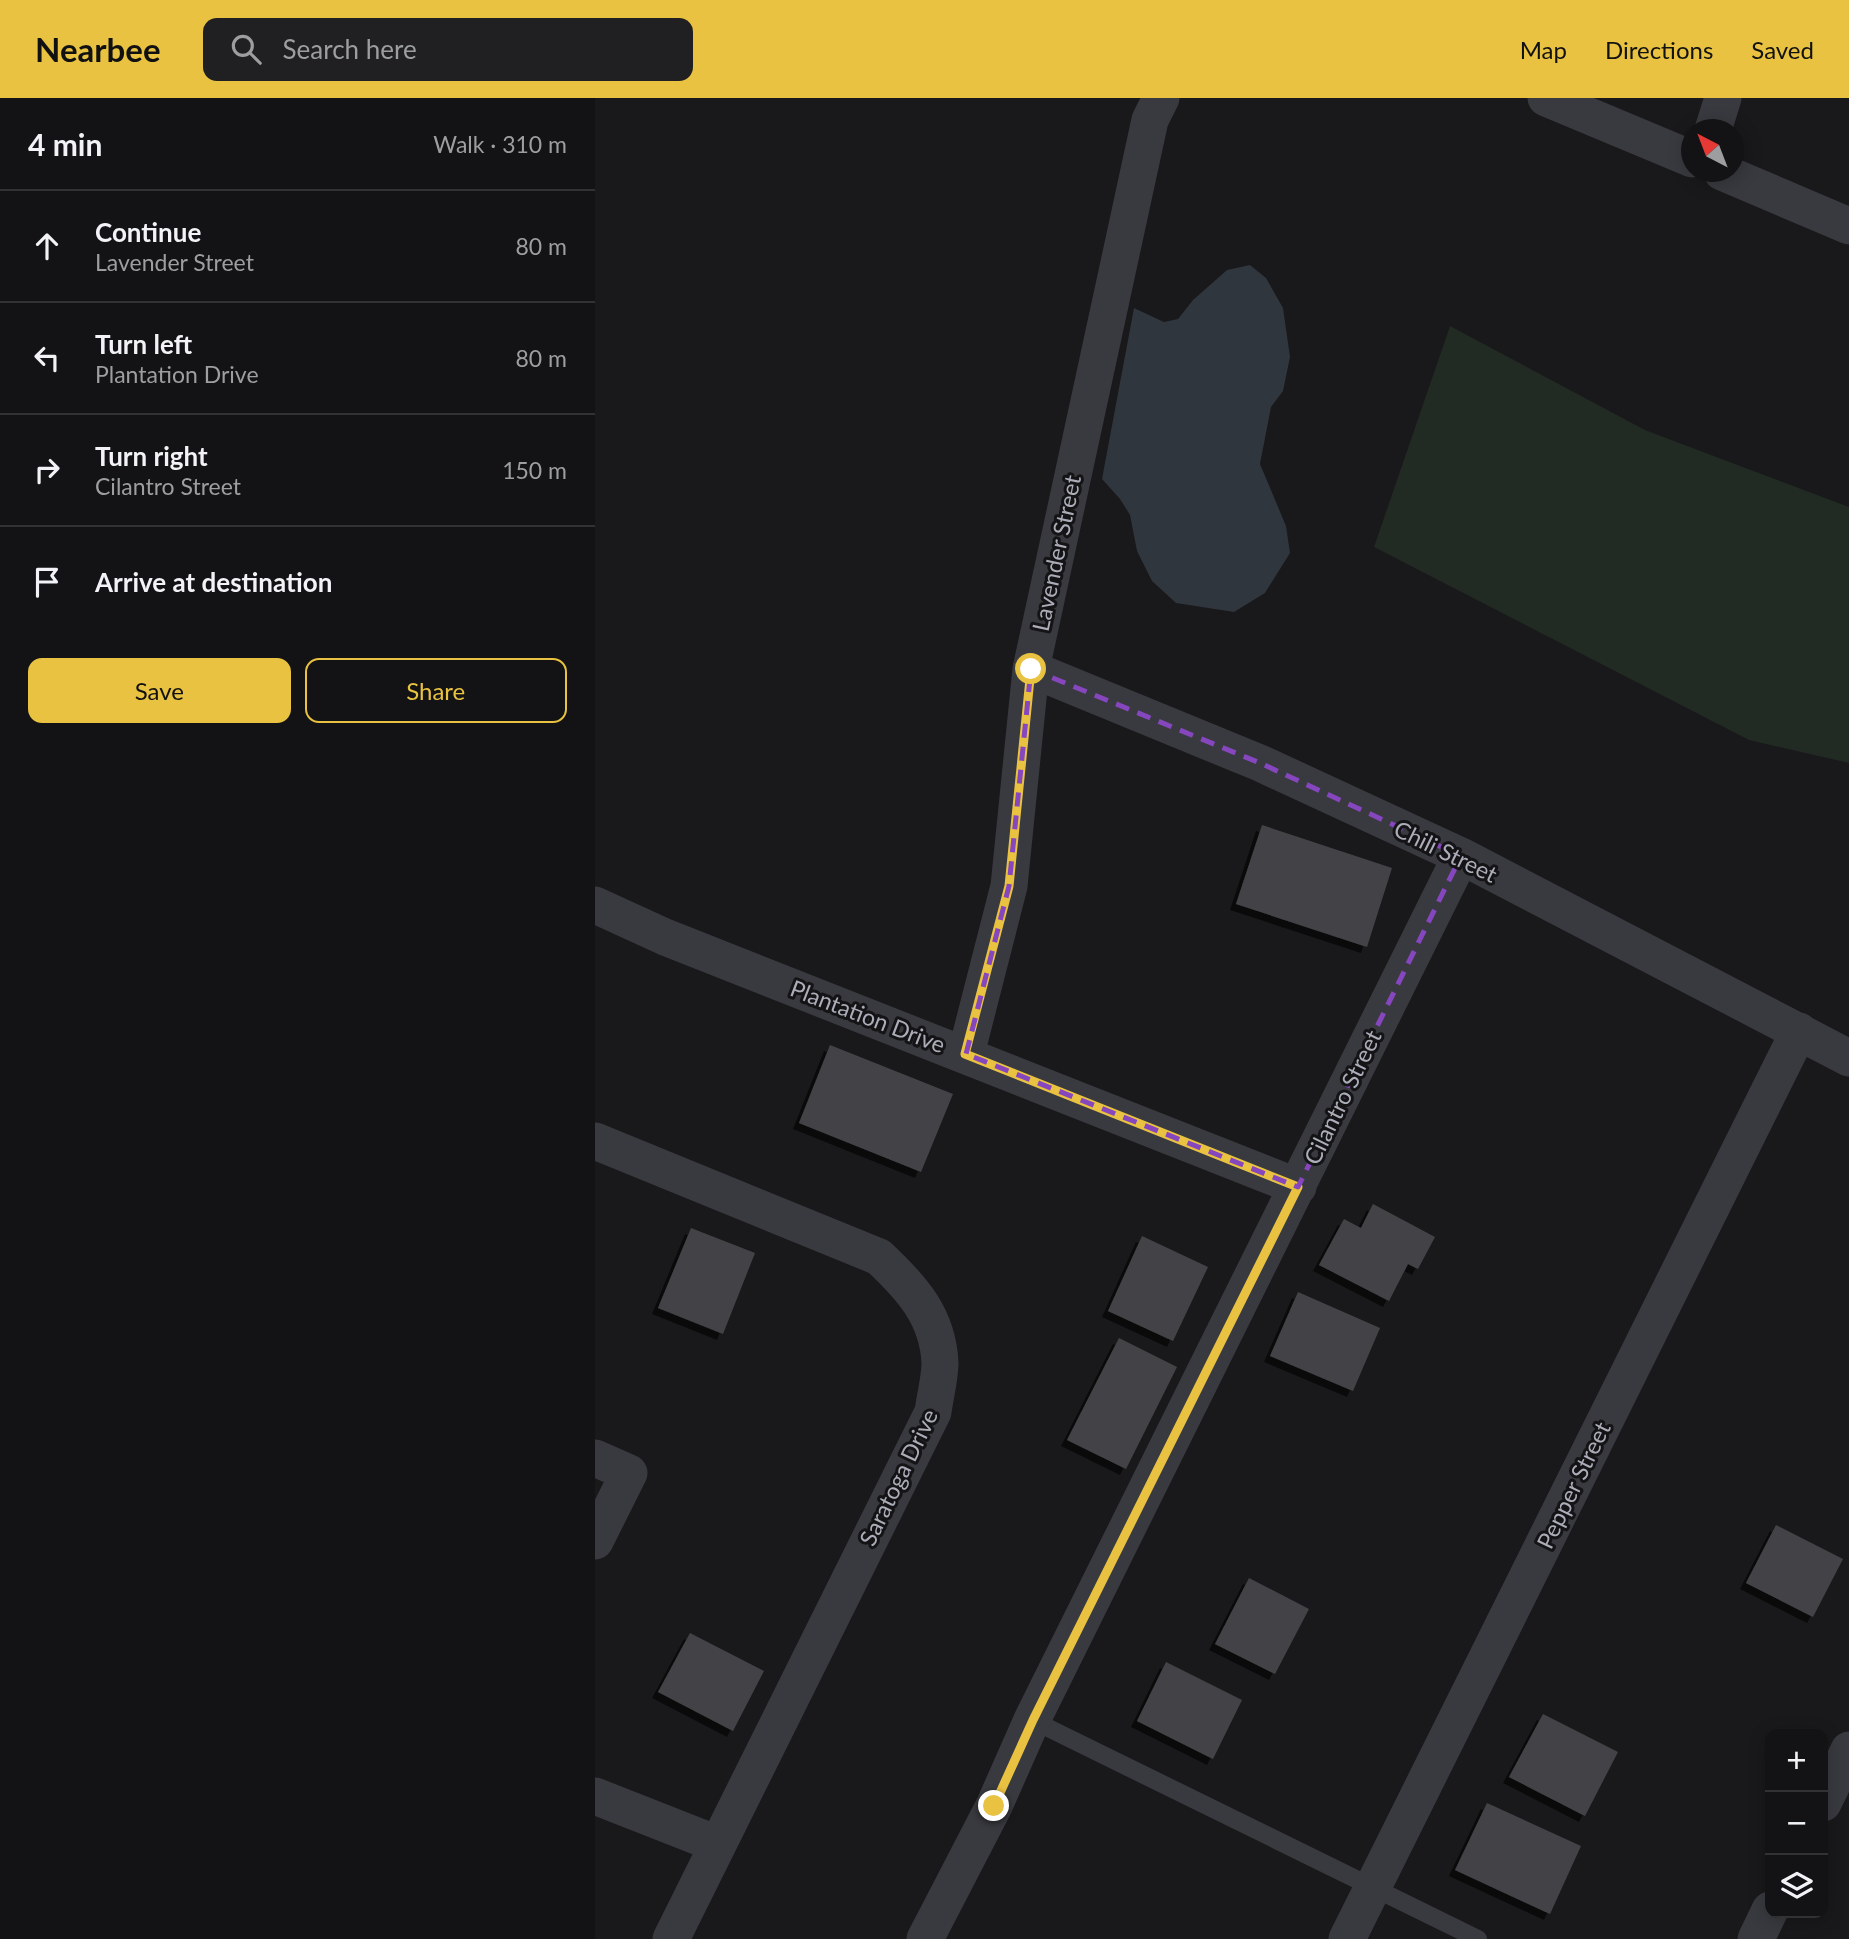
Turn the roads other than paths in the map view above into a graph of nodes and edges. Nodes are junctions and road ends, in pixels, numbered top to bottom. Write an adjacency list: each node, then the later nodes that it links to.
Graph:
1 (1161, 98): 8 (street, Lavender Street)
2 (1546, 98): 5 (street)
3 (1723, 98): 4 (street)
4 (1716, 119)
5 (1681, 154)
6 (1744, 181): 7 (street)
7 (1849, 226)
8 (1031, 669): 9 (street, Chili Street); 12 (street, Lavender Street)
9 (1461, 856): 11 (street, Chili Street); 15 (street, Cilantro Street)
10 (595, 905): 12 (street, Plantation Drive)
11 (1799, 1031): 13 (street, Chili Street); 23 (street, Pepper Street)
12 (965, 1054): 15 (street, Plantation Drive)
13 (1849, 1058)
14 (595, 1141): 22 (street, Saratoga Drive)
15 (1298, 1187): 18 (street, Cilantro Street)
16 (595, 1458): 17 (street)
17 (595, 1541)
18 (1033, 1720): 23 (lane); 26 (street, Cilantro Street)
19 (1849, 1750): 20 (street)
20 (1828, 1793)
21 (595, 1796): 22 (street)
22 (717, 1844): 25 (street, Saratoga Drive)
23 (1373, 1888): 27 (street, Pepper Street); 28 (lane)
24 (1766, 1918): 29 (street)
25 (671, 1939)
26 (925, 1939)
27 (1346, 1939)
28 (1478, 1939)
29 (1756, 1939)

